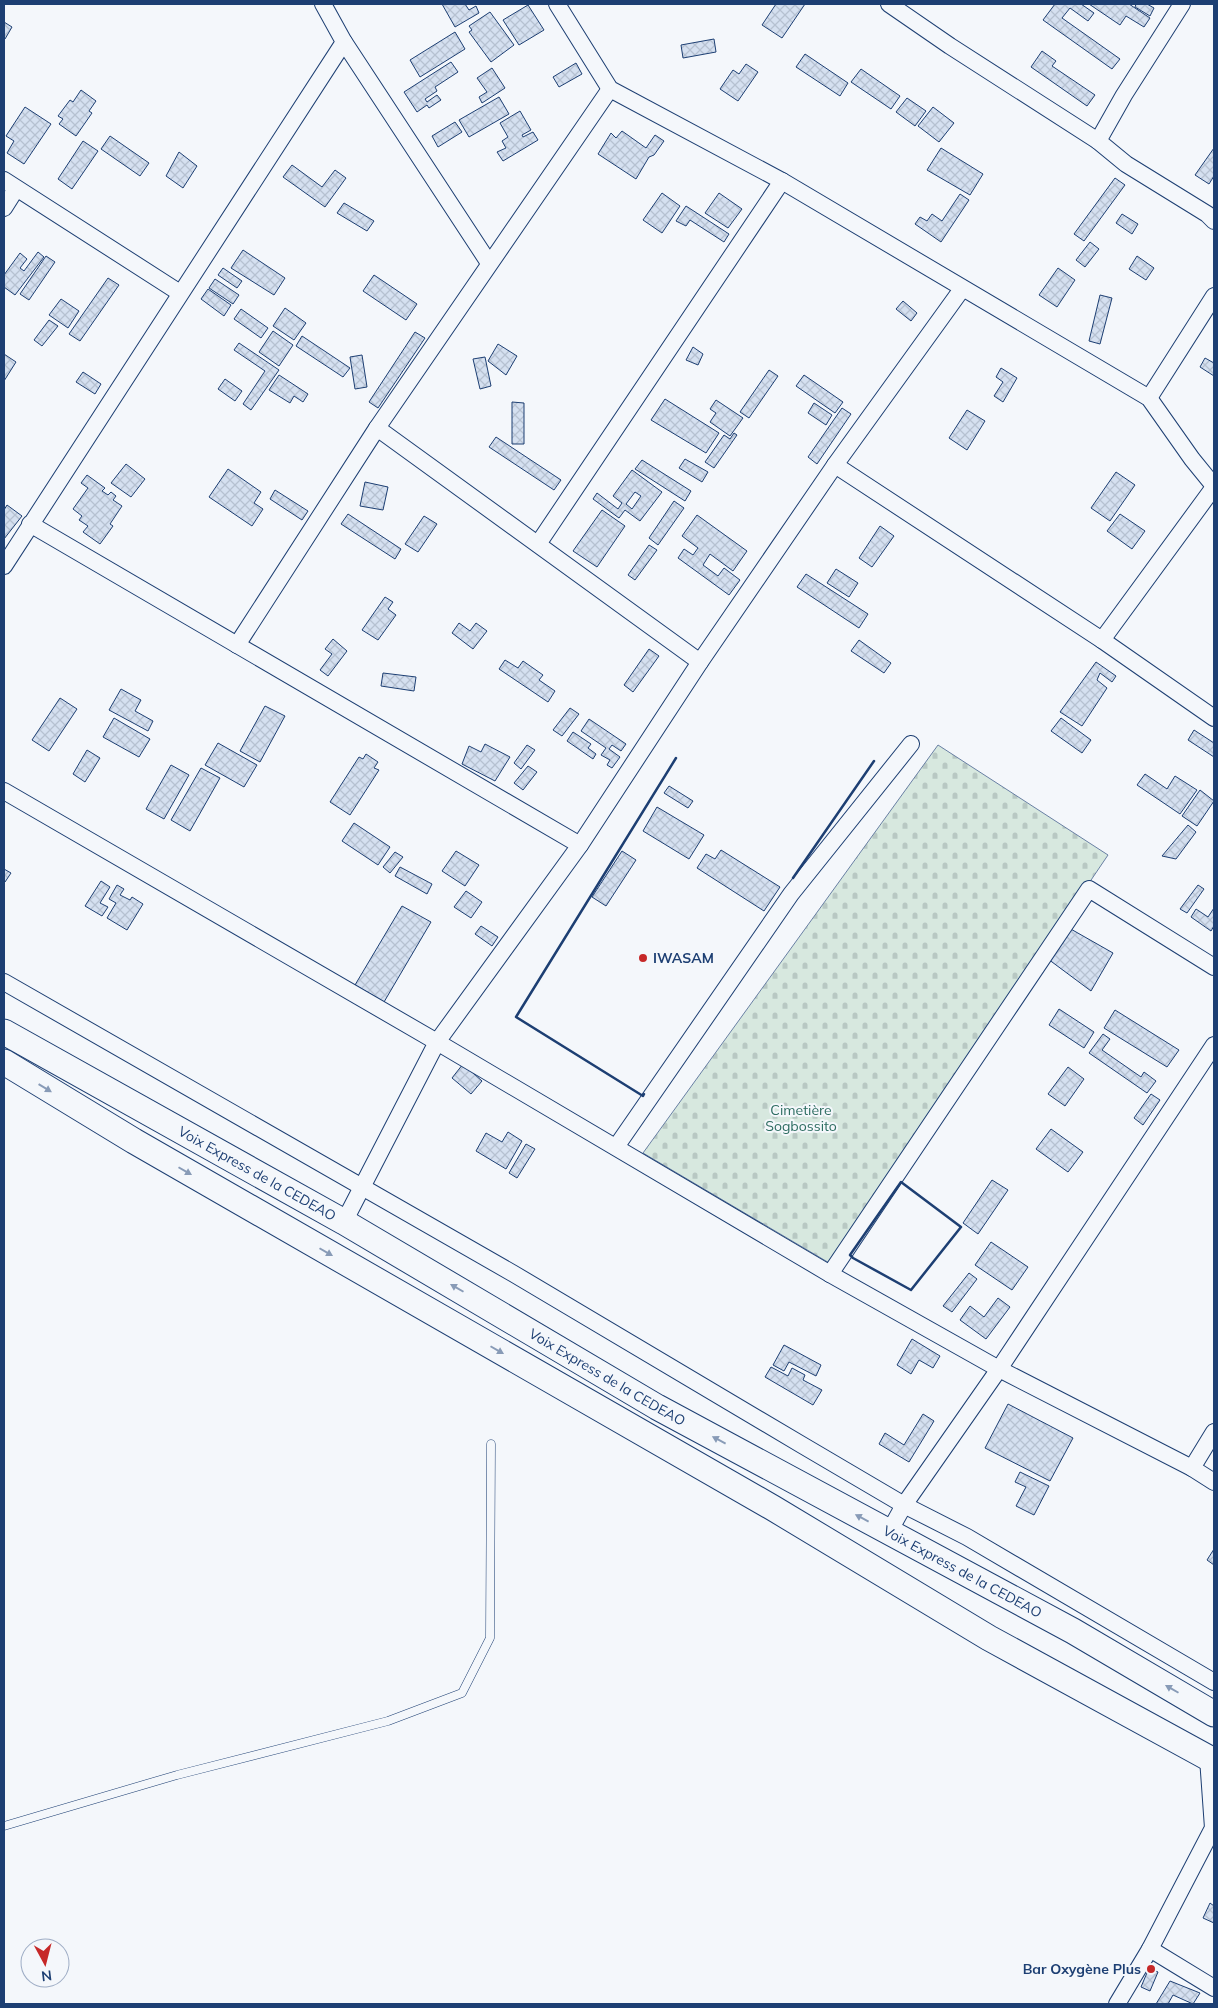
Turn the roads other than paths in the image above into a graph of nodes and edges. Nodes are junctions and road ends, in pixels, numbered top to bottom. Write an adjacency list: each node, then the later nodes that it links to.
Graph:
1 (323, 4): 5 (street)
2 (557, 4): 6 (street)
3 (889, 4): 7 (street)
4 (1182, 4): 7 (street)
5 (344, 42): 12 (street); 14 (street)
6 (610, 89): 8 (street); 12 (street)
7 (1098, 141): 11 (street)
8 (782, 181): 13 (street); 21 (street)
9 (10, 185): 10 (street); 14 (street)
10 (4, 208)
11 (1214, 221)
12 (489, 263): 17 (street)
13 (962, 289): 16 (street); 18 (street)
14 (180, 293): 20 (street)
15 (1214, 296): 16 (street)
16 (1149, 398): 19 (street)
17 (377, 428): 21 (street); 24 (street)
18 (835, 465): 23 (street); 25 (street)
19 (1214, 486): 23 (street)
20 (30, 524): 22 (street); 24 (street)
21 (538, 544): 25 (street)
22 (4, 566)
23 (1102, 640): 26 (street)
24 (237, 646): 29 (street)
25 (700, 662): 29 (street)
26 (1214, 718)
27 (911, 744): 36 (street)
28 (4, 791): 33 (street)
29 (580, 845): 33 (street)
30 (1214, 967): 39 (street)
31 (4, 982): 37 (street)
32 (4, 1032): 38 (main road, Voix Express de la CEDEAO)
33 (437, 1042): 36 (street); 37 (street)
34 (1214, 1045): 42 (street)
35 (4, 1062): 41 (main road, one-way to 41)
36 (616, 1147): 39 (street)
37 (362, 1189): 38 (street); 47 (street)
38 (344, 1222): 40 (main road, Voix Express de la CEDEAO, one-way to 38)
39 (830, 1274): 42 (street)
40 (489, 1307): 41 (main road); 48 (main road, Voix Express de la CEDEAO, one-way to 40)
41 (471, 1335): 51 (main road, one-way to 51)
42 (999, 1370): 45 (street); 47 (street)
43 (1214, 1432): 45 (street)
44 (491, 1444): 52 (lane)
45 (1192, 1468): 46 (street)
46 (1214, 1482)
47 (904, 1505): 48 (street); 49 (street)
48 (888, 1532): 50 (main road, Voix Express de la CEDEAO, one-way to 48)
49 (1214, 1682)
50 (1214, 1714)
51 (1211, 1760): 53 (street)
52 (4, 1826)
53 (1214, 1828): 54 (street)
54 (1150, 1949): 55 (street); 56 (street)
55 (1214, 1988)
56 (1117, 2004)

